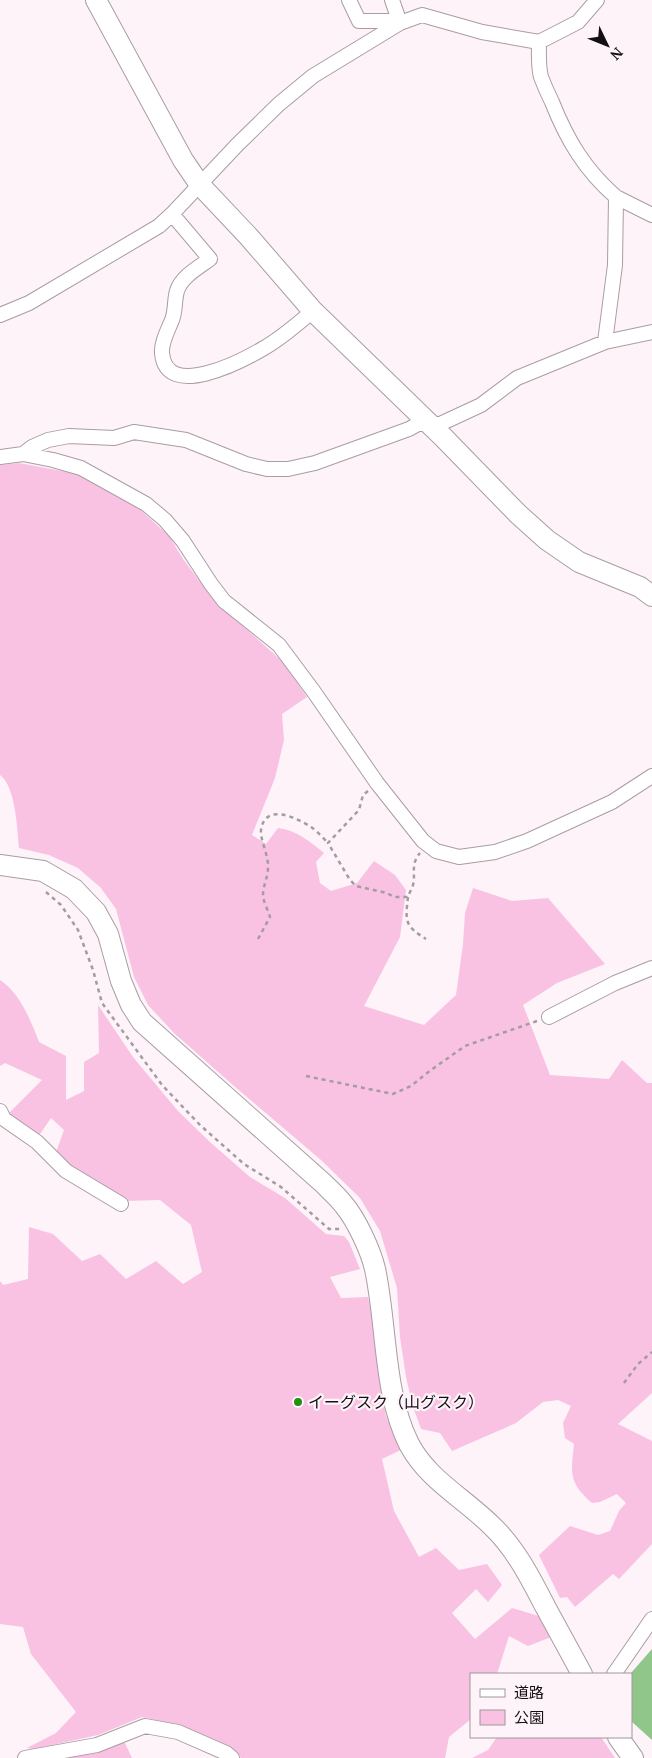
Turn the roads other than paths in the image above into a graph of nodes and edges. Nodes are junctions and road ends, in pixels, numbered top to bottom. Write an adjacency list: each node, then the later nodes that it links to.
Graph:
1 (96, 0): 7 (street)
2 (349, 0): 5 (street)
3 (392, 0): 5 (street)
4 (597, 0): 6 (street)
5 (400, 21): 6 (street); 7 (street)
6 (539, 42): 8 (street)
7 (200, 185): 9 (street); 11 (street)
8 (616, 197): 10 (street); 14 (street)
9 (172, 214): 11 (street); 12 (street)
10 (652, 215)
11 (313, 311): 15 (street)
12 (0, 315)
13 (652, 332): 14 (street)
14 (605, 342): 15 (street)
15 (429, 424): 16 (street); 18 (street)
16 (22, 454): 17 (street); 19 (street)
17 (0, 457)
18 (652, 596)
19 (652, 776)
20 (0, 865): 26 (street)
21 (652, 968): 22 (street)
22 (549, 1017)
23 (0, 1111): 24 (street)
24 (121, 1204)
25 (652, 1619): 27 (street)
26 (581, 1673)
27 (615, 1673)
28 (619, 1738): 31 (street)
29 (25, 1758): 30 (street)
30 (232, 1758)
31 (633, 1758)

